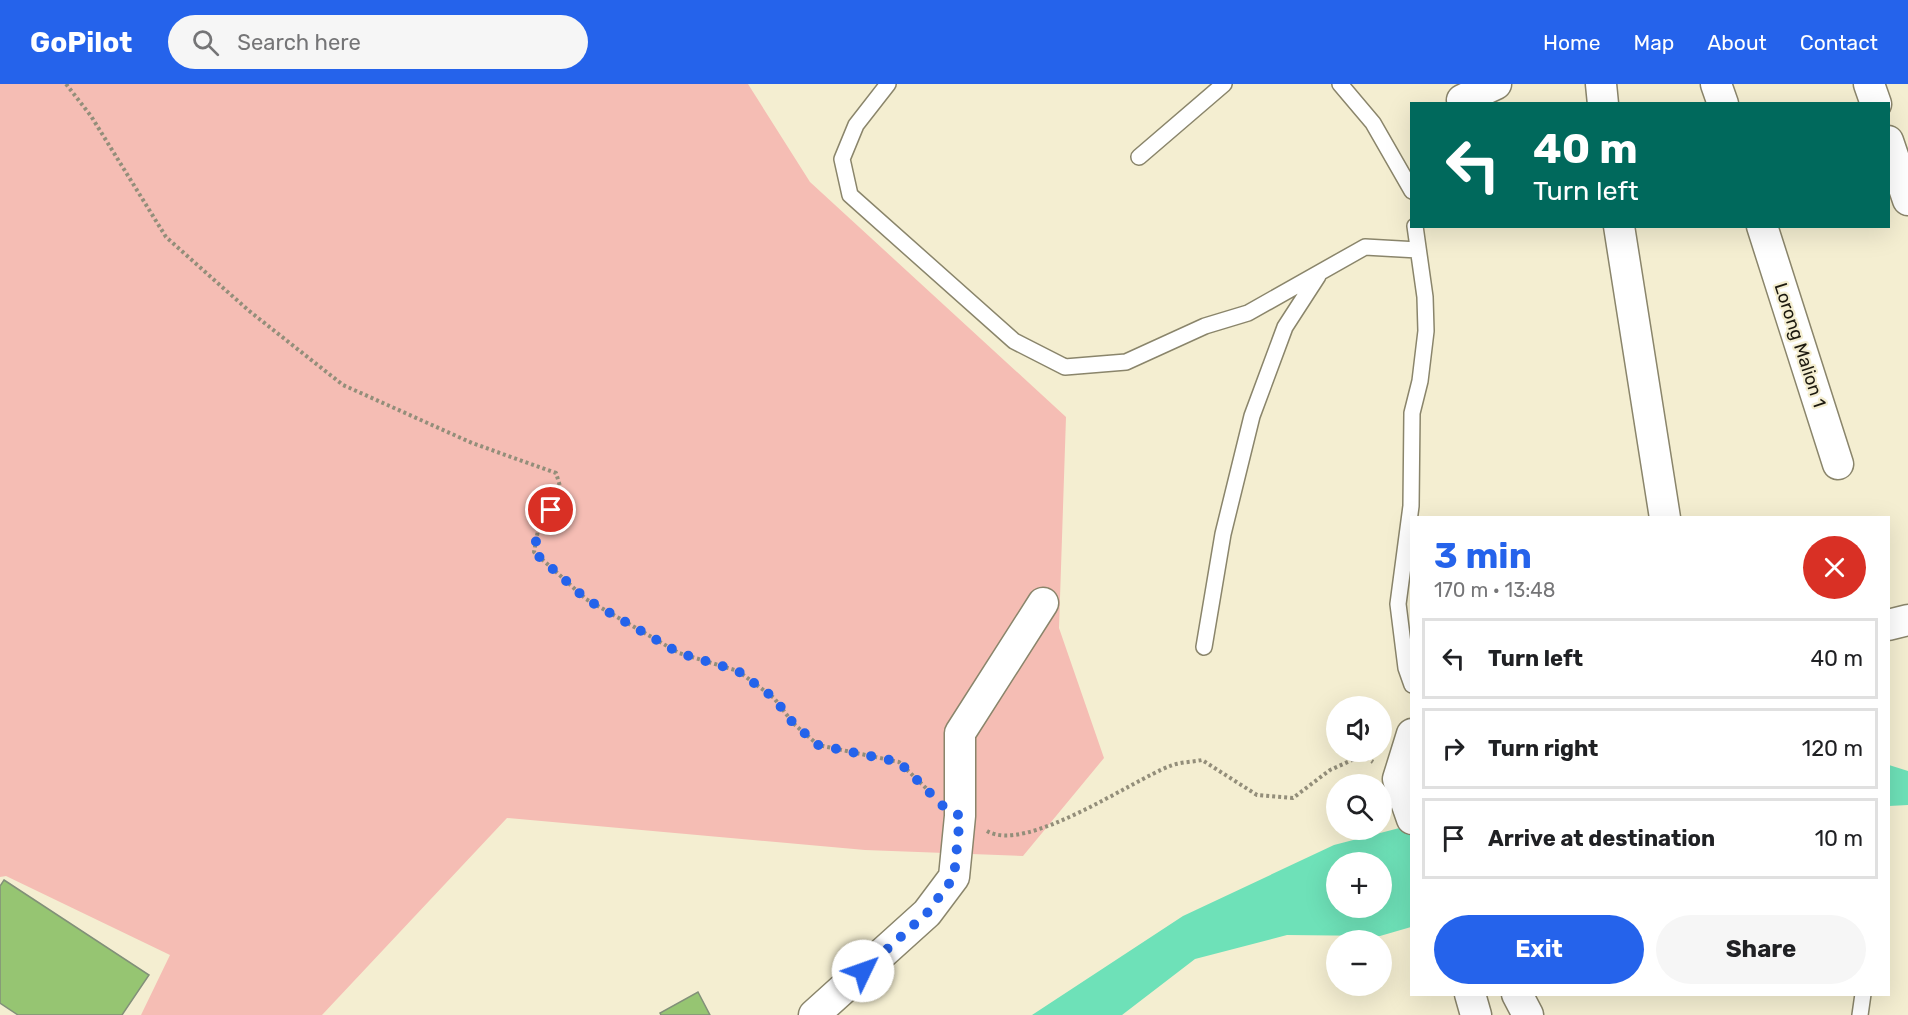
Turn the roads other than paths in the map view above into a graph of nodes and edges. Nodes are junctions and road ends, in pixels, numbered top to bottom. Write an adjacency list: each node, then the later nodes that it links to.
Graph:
1 (888, 84): 20 (lane)
2 (1224, 84): 13 (lane)
3 (1340, 84): 14 (lane)
4 (1496, 84): 8 (street)
5 (1601, 84): 9 (street)
6 (1716, 84): 10 (street)
7 (1869, 84): 11 (street)
8 (1462, 100)
9 (1603, 102)
10 (1722, 102)
11 (1875, 102)
12 (1890, 147): 15 (street)
13 (1139, 157)
14 (1410, 187)
15 (1908, 200)
16 (1415, 228): 19 (lane)
17 (1619, 228): 22 (street)
18 (1763, 228): 21 (street, Lorong Malion 1)
19 (1418, 250): 20 (lane); 27 (lane)
20 (1319, 274): 26 (lane)
21 (1838, 464)
22 (1665, 516)
23 (1043, 603): 33 (street)
24 (1908, 620): 25 (street)
25 (1890, 624)
26 (1204, 647)
27 (1410, 679)
28 (1410, 737): 29 (street)
29 (1410, 813)
30 (1471, 996): 34 (street)
31 (1518, 996): 35 (street)
32 (1863, 996): 36 (lane)
33 (814, 1015)
34 (1476, 1015)
35 (1528, 1015)
36 (1860, 1015)

